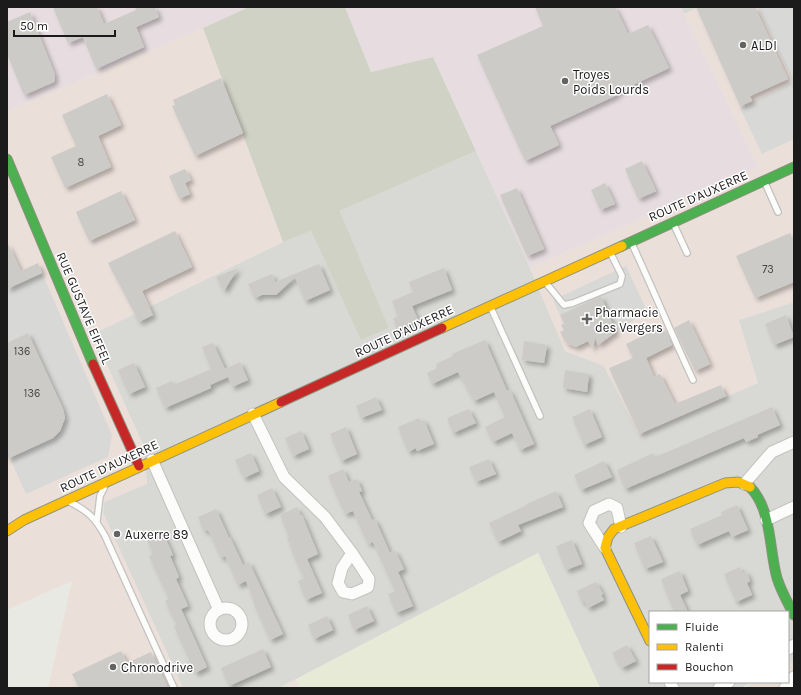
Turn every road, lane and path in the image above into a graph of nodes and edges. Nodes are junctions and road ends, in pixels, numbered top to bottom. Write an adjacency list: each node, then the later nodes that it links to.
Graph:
1 (7, 159): 16 (main road, RUE GUSTAVE EIFFEL)
2 (794, 167): 3 (main road, ROUTE D'AUXERRE)
3 (764, 180): 4 (lane); 5 (main road, ROUTE D'AUXERRE)
4 (778, 212)
5 (673, 222): 6 (main road, ROUTE D'AUXERRE); 8 (lane)
6 (630, 241): 7 (main road, ROUTE D'AUXERRE); 11 (lane)
7 (610, 251): 9 (main road, ROUTE D'AUXERRE); 9 (lane)
8 (687, 253)
9 (545, 281): 10 (main road, ROUTE D'AUXERRE)
10 (490, 306): 12 (main road, ROUTE D'AUXERRE); 13 (lane)
11 (693, 380)
12 (253, 414): 15 (main road, ROUTE D'AUXERRE); 28 (street)
13 (540, 416)
14 (794, 442): 18 (street)
15 (152, 460): 16 (main road, ROUTE D'AUXERRE); 29 (street)
16 (139, 466): 17 (main road, ROUTE D'AUXERRE)
17 (106, 482): 19 (main road, ROUTE D'AUXERRE); 23 (lane)
18 (744, 484): 22 (main road); 25 (main road)
19 (66, 500): 21 (main road, ROUTE D'AUXERRE); 23 (lane)
20 (794, 507): 22 (street)
21 (24, 520): 24 (main road, ROUTE D'AUXERRE); 26 (main road, ROUTE D'AUXERRE)
22 (766, 520): 30 (main road)
23 (97, 521): 33 (lane)
24 (7, 525)
25 (621, 527): 27 (main road); 27 (street)
26 (7, 531)
27 (604, 548): 31 (main road)
28 (352, 553)
29 (218, 610)
30 (794, 615)
31 (649, 639)
32 (794, 677): 34 (street)
33 (174, 688)
34 (785, 688)

